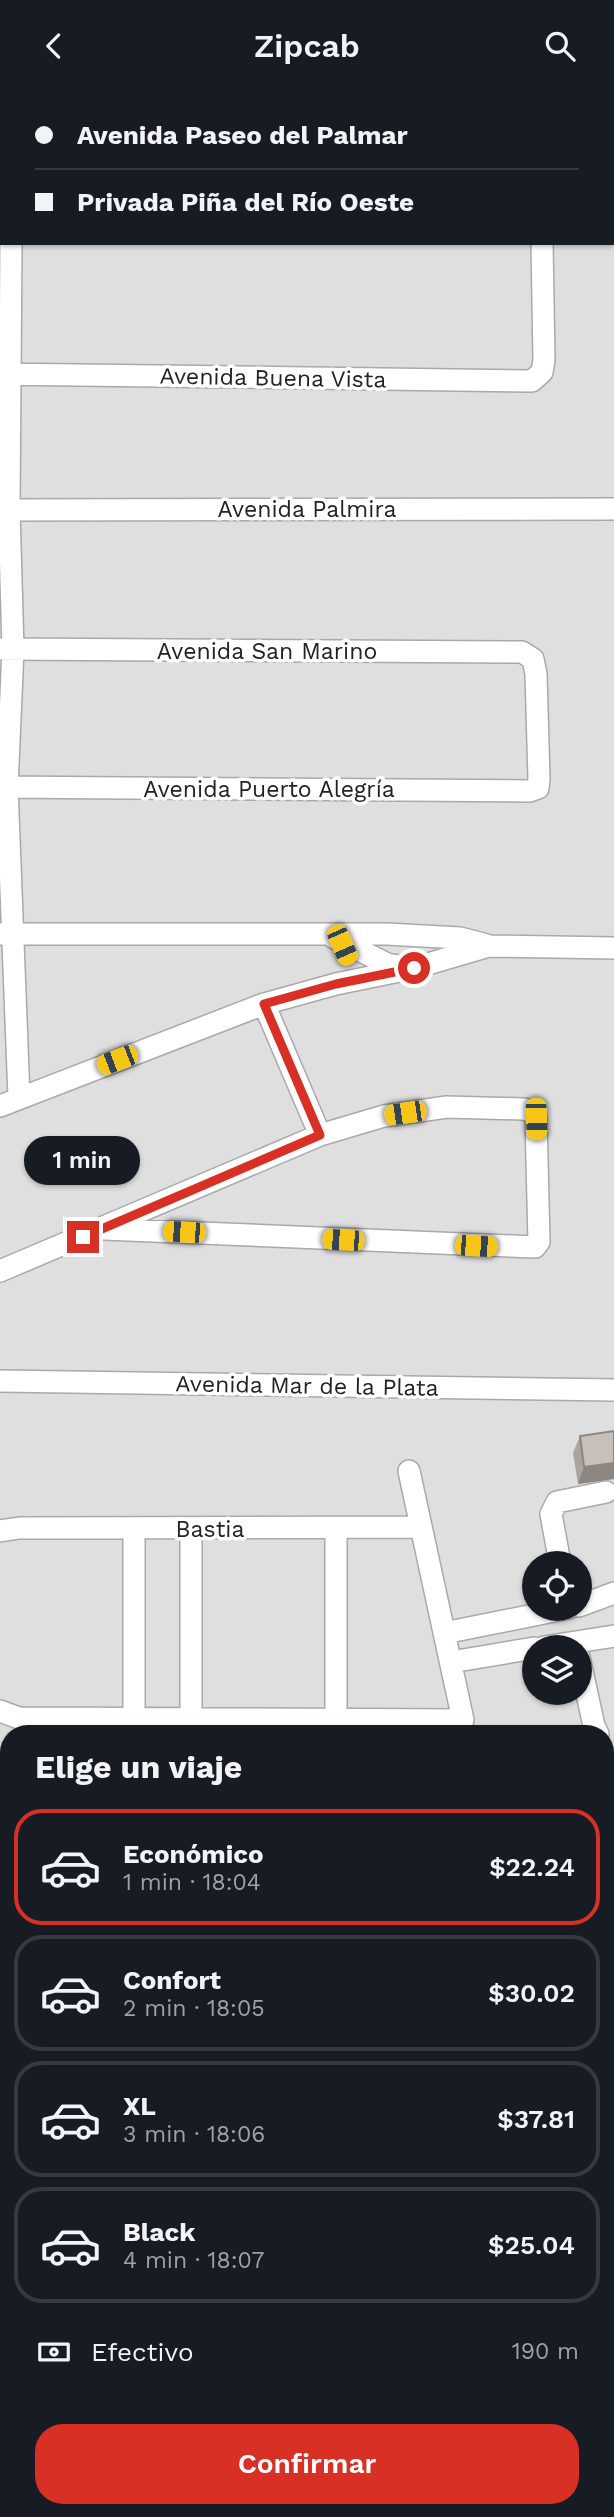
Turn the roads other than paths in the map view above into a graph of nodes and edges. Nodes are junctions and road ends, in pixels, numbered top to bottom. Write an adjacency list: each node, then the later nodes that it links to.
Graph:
1 (11, 245): 3 (street)
2 (542, 245): 3 (street, Avenida Buena Vista)
3 (5, 374): 5 (street)
4 (614, 509): 5 (street, Avenida Palmira)
5 (4, 510): 6 (street)
6 (7, 649): 7 (street); 8 (street, Avenida San Marino)
7 (4, 787): 8 (street, Avenida Puerto Alegría); 9 (street)
8 (538, 788)
9 (6, 934): 10 (street); 16 (street)
10 (328, 934): 11 (street); 13 (street); 14 (street)
11 (489, 946): 12 (street); 13 (street)
12 (614, 948)
13 (414, 968): 14 (street)
14 (336, 984): 15 (street)
15 (264, 1004): 16 (street); 17 (street)
16 (10, 1101)
17 (320, 1135): 18 (street); 18 (street)
18 (104, 1229): 19 (street)
19 (0, 1271)
20 (0, 1381): 21 (street, Avenida Mar de la Plata)
21 (614, 1390)
22 (409, 1471): 26 (street)
23 (607, 1492): 29 (street)
24 (134, 1528): 27 (street, Bastia); 28 (street, Bastia); 41 (street)
25 (336, 1528): 26 (street, Bastia); 27 (street, Bastia); 40 (street)
26 (420, 1528): 33 (street)
27 (191, 1529): 42 (street)
28 (0, 1531)
29 (558, 1551)
30 (614, 1593): 31 (street)
31 (592, 1601)
32 (522, 1618): 33 (street)
33 (444, 1633): 37 (street)
34 (614, 1636): 35 (street)
35 (592, 1644)
36 (522, 1651): 37 (street)
37 (451, 1662): 44 (street)
38 (589, 1705): 45 (street)
39 (0, 1711): 41 (street)
40 (336, 1719): 42 (street); 43 (street)
41 (134, 1720): 42 (street)
42 (191, 1721)
43 (432, 1725)
44 (464, 1725)
45 (594, 1725)

